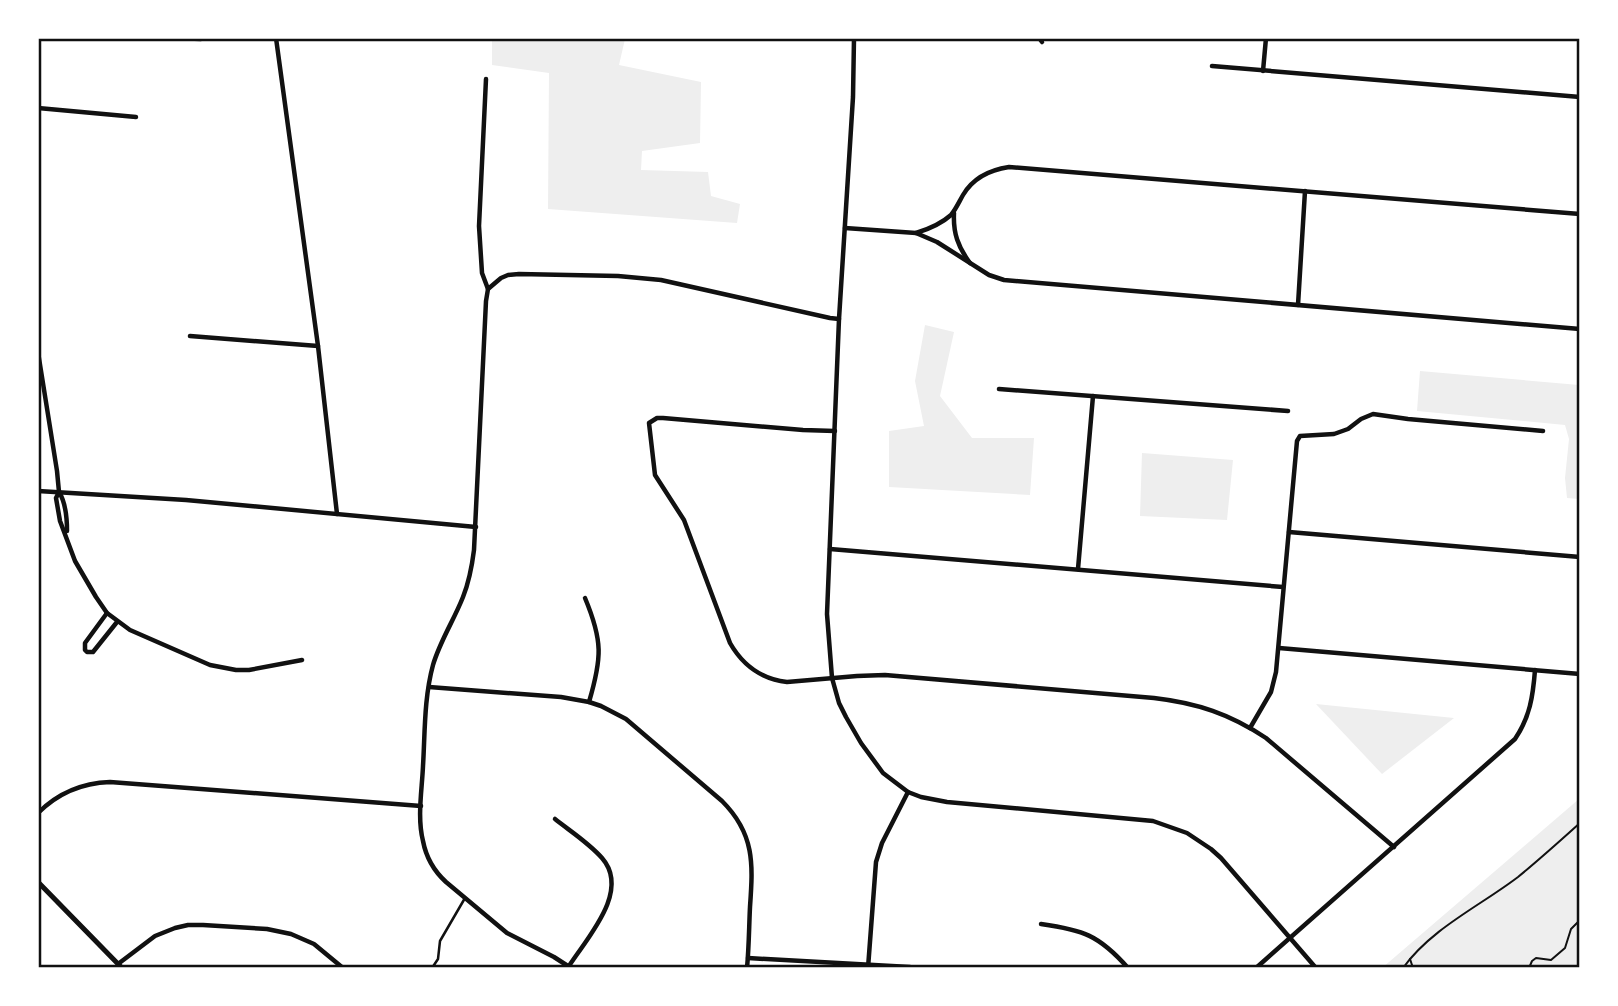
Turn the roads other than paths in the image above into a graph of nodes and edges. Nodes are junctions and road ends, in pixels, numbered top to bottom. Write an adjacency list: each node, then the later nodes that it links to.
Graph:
1 (175, 38): 5 (street)
2 (276, 38): 23 (street)
3 (854, 38): 15 (street)
4 (1266, 38): 7 (street)
5 (201, 39)
6 (1212, 66): 7 (street)
7 (1263, 71): 9 (street)
8 (486, 79): 18 (street)
9 (1580, 97)
10 (38, 108): 11 (street)
11 (136, 117)
12 (1305, 191): 13 (street); 14 (street); 19 (street)
13 (954, 212): 16 (street); 17 (street)
14 (1580, 214)
15 (845, 228): 16 (street); 20 (street)
16 (916, 233): 17 (street)
17 (971, 264): 19 (street)
18 (488, 289): 20 (street); 33 (street)
19 (1298, 305): 21 (street)
20 (839, 319): 28 (street)
21 (1580, 329)
22 (190, 336): 23 (street)
23 (318, 346): 32 (street)
24 (38, 352): 31 (street)
25 (999, 389): 26 (street)
26 (1093, 396): 27 (street); 37 (street)
27 (1288, 411)
28 (835, 431): 35 (street); 46 (street)
29 (1543, 431): 34 (street)
30 (38, 491): 31 (street)
31 (59, 492): 32 (street); 40 (street)
32 (337, 514): 33 (street)
33 (476, 527): 47 (street)
34 (1289, 532): 36 (street); 38 (street)
35 (830, 549): 37 (street); 46 (street)
36 (1580, 556)
37 (1078, 569): 38 (street)
38 (1283, 587): 42 (street)
39 (585, 598): 48 (street)
40 (107, 613): 41 (street); 41 (street)
41 (117, 622): 43 (street)
42 (1279, 648): 44 (street); 49 (street)
43 (302, 660)
44 (1535, 670): 45 (street); 54 (street)
45 (1580, 674)
46 (832, 678): 49 (street); 50 (street)
47 (429, 687): 48 (street); 51 (street)
48 (589, 702): 59 (street)
49 (1250, 728): 54 (street)
50 (908, 792): 58 (street); 61 (street)
51 (421, 806): 52 (street); 56 (street)
52 (38, 813)
53 (555, 819): 62 (street)
54 (1394, 847): 58 (street)
55 (38, 882): 60 (street)
56 (465, 898): 62 (street); 65 (lane)
57 (1041, 923): 67 (street)
58 (1290, 938): 68 (street); 69 (street)
59 (748, 958): 61 (street); 66 (street)
60 (120, 966): 64 (street)
61 (868, 966): 63 (street)
62 (570, 967)
63 (911, 967)
64 (343, 968)
65 (432, 968)
66 (747, 968)
67 (1128, 968)
68 (1256, 968)
69 (1316, 968)

